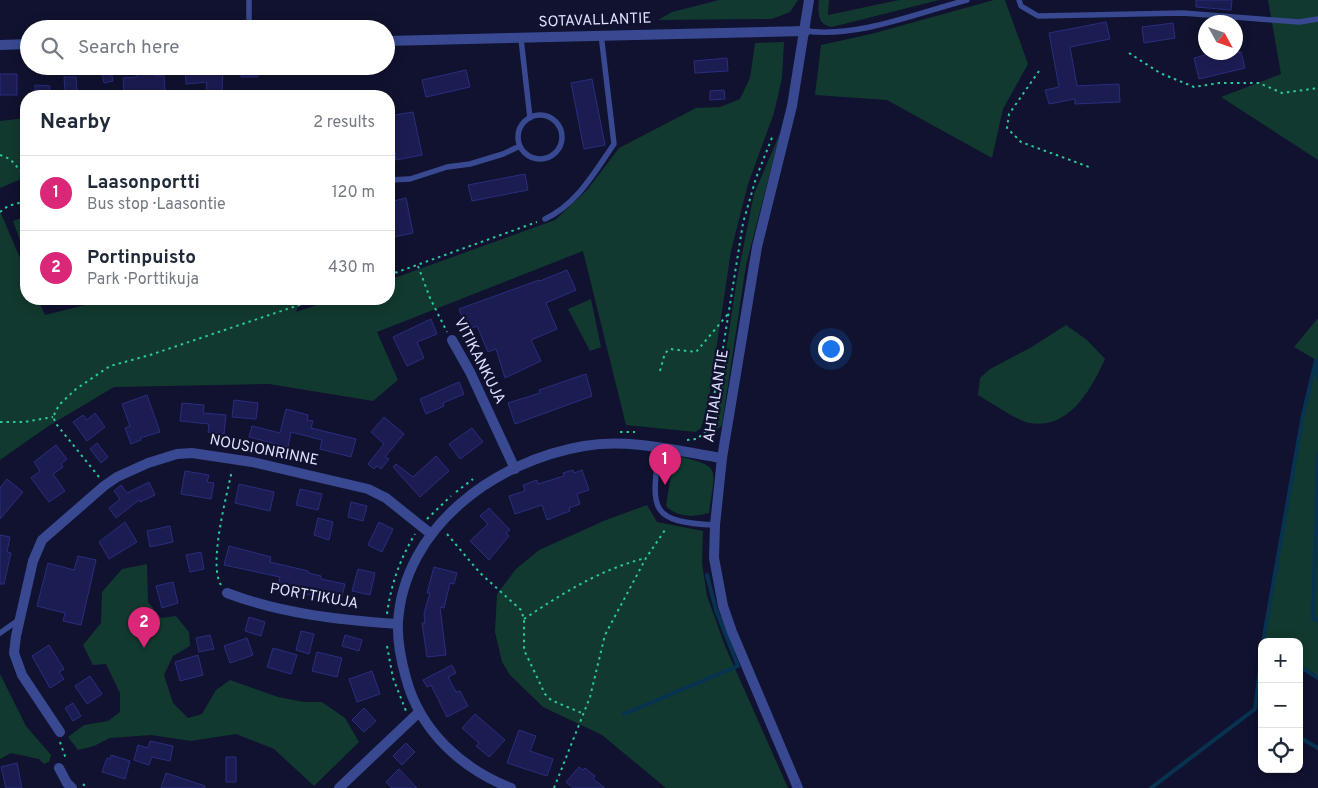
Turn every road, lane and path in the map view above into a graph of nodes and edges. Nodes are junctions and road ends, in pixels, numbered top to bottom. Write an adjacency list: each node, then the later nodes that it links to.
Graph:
1 (248, 0): 6 (lane)
2 (809, 0): 7 (street, AHTIALANTIE)
3 (967, 0): 7 (lane)
4 (1019, 0): 5 (lane)
5 (1318, 19)
6 (248, 20)
7 (806, 31): 8 (street, SOTAVALLANTIE); 37 (street, AHTIALANTIE)
8 (600, 34): 9 (street, SOTAVALLANTIE); 25 (lane)
9 (521, 39): 10 (street, SOTAVALLANTIE); 16 (lane)
10 (395, 41)
11 (20, 44): 12 (street)
12 (0, 45)
13 (1129, 53): 15 (path)
14 (1039, 71): 20 (path)
15 (1318, 88)
16 (530, 118): 18 (lane); 18 (lane)
17 (773, 134): 29 (path, AHTIALANTIE)
18 (520, 146): 22 (lane)
19 (0, 156): 21 (path)
20 (1090, 167)
21 (20, 170)
22 (395, 180)
23 (20, 203): 24 (path)
24 (0, 212)
25 (545, 219): 26 (path)
26 (418, 266): 27 (path); 30 (path, VITIKANKUJA)
27 (395, 273)
28 (299, 305): 32 (path)
29 (728, 314): 31 (path); 34 (path, AHTIALANTIE)
30 (452, 340): 42 (street, VITIKANKUJA)
31 (660, 371)
32 (53, 417): 33 (path); 44 (path)
33 (0, 422)
34 (706, 431): 37 (path); 38 (path)
35 (611, 432): 36 (path)
36 (639, 433)
37 (726, 434): 41 (street, AHTIALANTIE)
38 (683, 440)
39 (659, 448): 41 (street); 42 (street); 46 (lane)
40 (234, 458): 47 (street, NOUSIONRINNE); 51 (path); 52 (street, NOUSIONRINNE)
41 (722, 458): 46 (street, AHTIALANTIE)
42 (515, 469): 45 (street)
43 (478, 476): 47 (path)
44 (101, 479)
45 (439, 524): 49 (street); 53 (path)
46 (715, 525): 67 (street, AHTIALANTIE)
47 (421, 526): 49 (street, NOUSIONRINNE); 54 (path)
48 (665, 530): 50 (path)
49 (432, 534): 55 (street)
50 (646, 558): 53 (path); 58 (path)
51 (227, 593): 54 (street, PORTTIKUJA)
52 (20, 619): 56 (lane); 60 (street, NOUSIONRINNE)
53 (524, 619): 58 (path)
54 (386, 623): 55 (street, PORTTIKUJA)
55 (398, 624): 59 (street)
56 (0, 633)
57 (387, 641): 59 (path)
58 (584, 714): 66 (path)
59 (415, 715): 64 (street); 65 (street)
60 (60, 732)
61 (61, 745): 62 (path)
62 (64, 766): 63 (street)
63 (72, 788)
64 (339, 788)
65 (512, 788)
66 (554, 788)
67 (798, 788)

